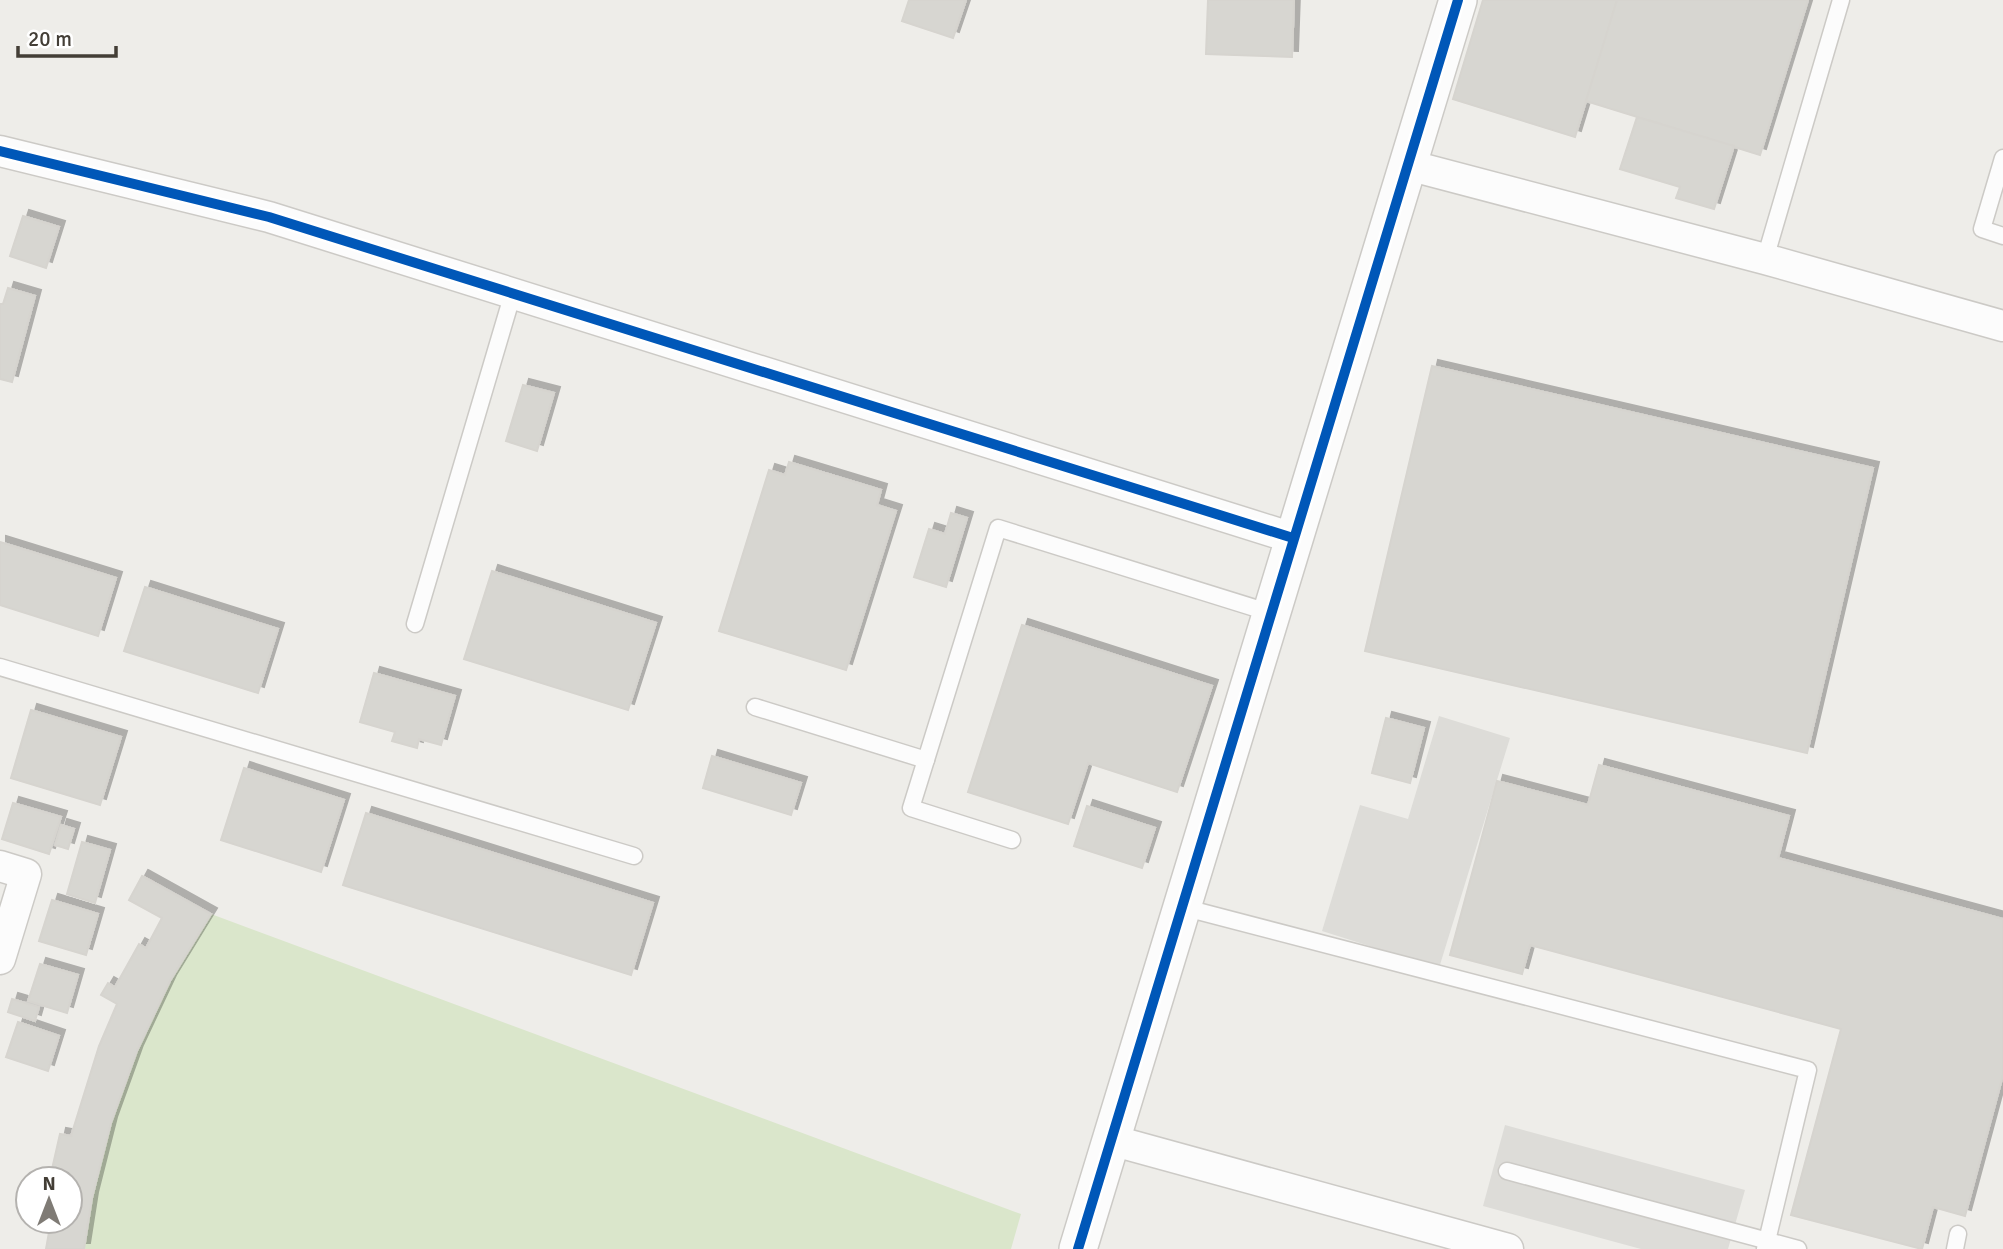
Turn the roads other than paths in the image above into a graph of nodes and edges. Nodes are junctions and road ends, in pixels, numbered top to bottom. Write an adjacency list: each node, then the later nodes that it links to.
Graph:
1 (1458, 0): 5 (street)
2 (1841, 0): 7 (lane)
3 (2, 157): 8 (street)
4 (2003, 158): 6 (lane)
5 (1408, 165): 7 (street); 10 (street)
6 (2003, 236)
7 (1765, 259): 9 (street)
8 (513, 293): 10 (street); 12 (lane)
9 (2003, 326)
10 (1293, 538): 11 (street)
11 (1271, 613): 15 (lane); 19 (street)
12 (415, 624)
13 (0, 667): 17 (lane)
14 (755, 707): 15 (lane)
15 (926, 761): 16 (lane)
16 (1012, 840)
17 (634, 856)
18 (0, 866): 20 (street)
19 (1182, 907): 21 (street); 23 (lane)
20 (0, 959)
21 (1111, 1140): 24 (street); 25 (street)
22 (1507, 1171): 23 (lane)
23 (1766, 1245): 26 (lane)
24 (1502, 1248)
25 (1078, 1249)
26 (1798, 1249)

